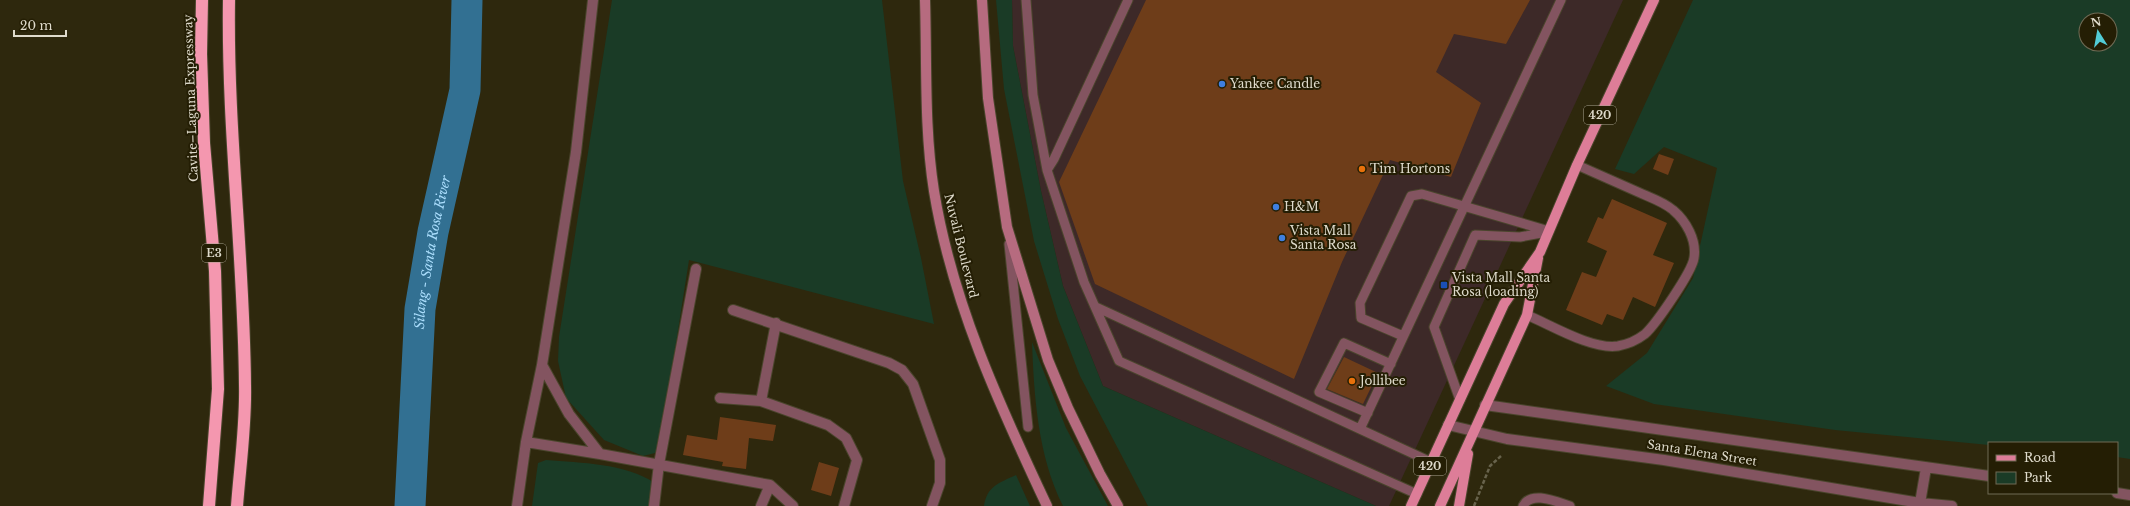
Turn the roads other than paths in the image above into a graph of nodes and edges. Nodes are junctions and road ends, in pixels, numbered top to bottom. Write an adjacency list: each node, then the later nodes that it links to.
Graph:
1 (202, 0): 44 (highway, Cavite–Laguna Expressway / E3)
2 (229, 0): 45 (highway, E3)
3 (593, 0): 23 (street)
4 (925, 0): 52 (main road, Nuvali Boulevard)
5 (982, 0): 13 (main road)
6 (1026, 0): 11 (lane)
7 (1128, 0): 11 (lane)
8 (1560, 0): 12 (lane)
9 (1654, 0): 10 (main road, 420)
10 (1577, 165): 14 (main road, 420); 19 (lane)
11 (1047, 170): 17 (lane)
12 (1464, 206): 14 (lane); 21 (lane); 21 (lane)
13 (1007, 227): 30 (lane); 53 (main road)
14 (1548, 231): 15 (main road, 420); 25 (lane)
15 (1540, 252): 19 (main road, 420); 25 (main road, 420)
16 (696, 269): 36 (street)
17 (1096, 307): 31 (lane); 41 (lane)
18 (733, 310): 20 (street)
19 (1527, 315): 27 (main road, 420)
20 (776, 323): 26 (street); 51 (street)
21 (1403, 336): 22 (lane)
22 (1391, 364): 28 (lane); 28 (lane)
23 (542, 365): 33 (street); 34 (street)
24 (720, 398): 26 (street)
25 (1460, 400): 29 (main road, 420)
26 (761, 401): 50 (street)
27 (1485, 405): 32 (main road, 420); 37 (street, Santa Elena Street)
28 (1368, 413): 31 (lane)
29 (1448, 425): 32 (street, Santa Elena Street); 35 (main road, 420)
30 (1028, 427)
31 (1360, 429): 35 (lane)
32 (1473, 432): 43 (street, Santa Elena Street); 55 (main road, 420); 56 (main road)
33 (526, 442): 34 (street); 46 (street)
34 (600, 454): 36 (street)
35 (1432, 462): 41 (main road, 420)
36 (659, 464): 39 (street); 47 (street)
37 (1926, 468): 38 (street, Santa Elena Street); 43 (street)
38 (1988, 476)
39 (770, 485): 48 (street); 49 (street)
40 (2118, 493): 42 (street)
41 (1416, 494): 54 (main road, 420)
42 (2130, 494)
43 (1920, 503): 59 (street, Santa Elena Street)
44 (209, 506)
45 (237, 506)
46 (517, 506)
47 (654, 506)
48 (761, 506)
49 (793, 506)
50 (844, 506)
51 (932, 506)
52 (1047, 506)
53 (1118, 506)
54 (1411, 506)
55 (1440, 506)
56 (1459, 506)
57 (1523, 506): 58 (lane)
58 (1570, 506)
59 (1952, 506)

